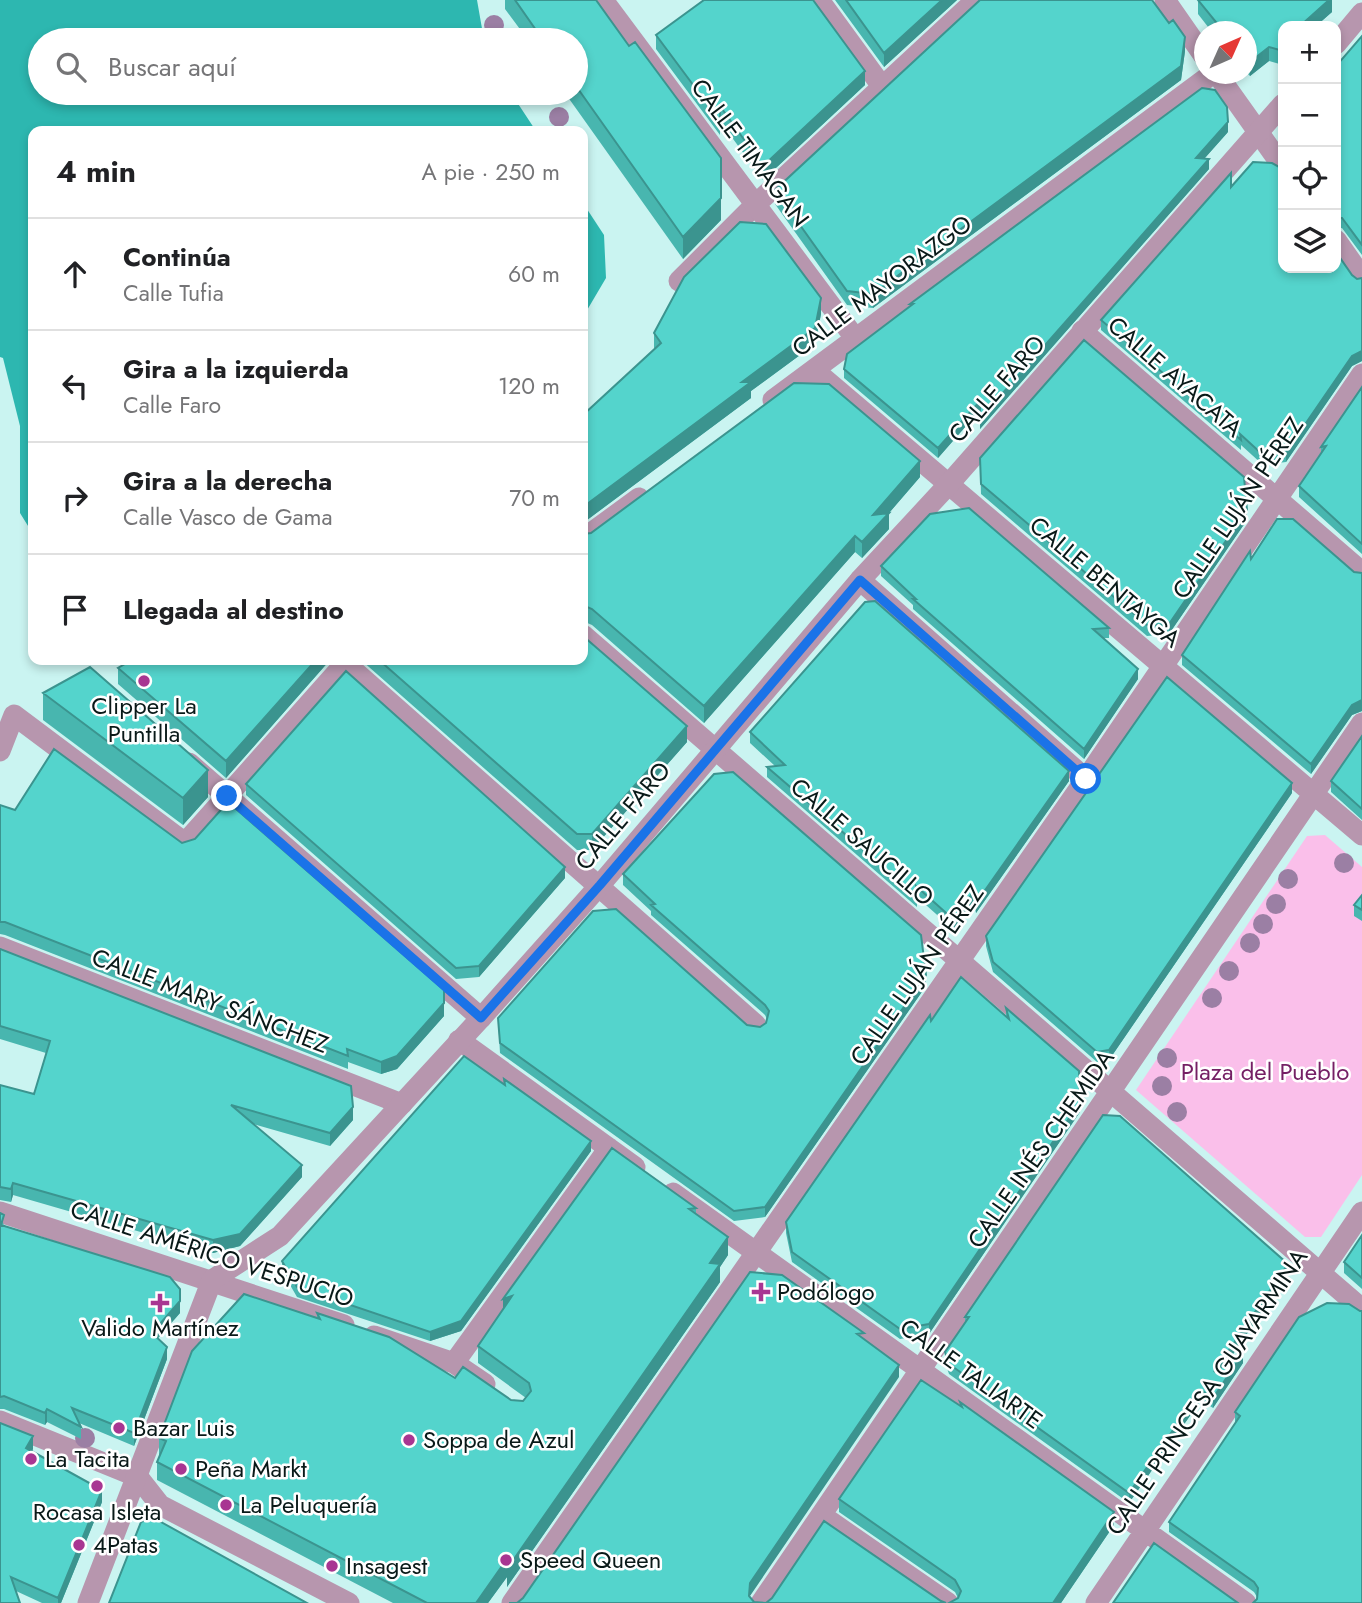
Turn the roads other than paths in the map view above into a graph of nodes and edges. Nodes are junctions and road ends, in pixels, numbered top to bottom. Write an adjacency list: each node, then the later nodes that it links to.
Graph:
1 (603, 0): 14 (street, CALLE TIMAGAN)
2 (819, 0): 10 (street)
3 (976, 0): 10 (street)
4 (1165, 0): 7 (street)
5 (1362, 13): 6 (street)
6 (1341, 38)
7 (1194, 41)
8 (1198, 84): 19 (street, CALLE MAYORAZGO)
9 (1224, 84): 12 (street)
10 (881, 85): 14 (street)
11 (1278, 110): 12 (street, CALLE FARO)
12 (1259, 132): 13 (street); 18 (street, CALLE FARO)
13 (1278, 160)
14 (756, 204): 17 (street); 19 (street, CALLE TIMAGAN)
15 (1341, 247): 16 (street)
16 (1362, 277)
17 (679, 281)
18 (1082, 331): 24 (street, CALLE FARO); 25 (street, CALLE AYACATA)
19 (855, 338): 20 (street, CALLE MAYORAZGO)
20 (814, 370): 22 (street, CALLE MAYORAZGO); 24 (street, CALLE BENTAYGA)
21 (1362, 374): 25 (street, CALLE LUJÁN PÉREZ)
22 (759, 410)
23 (660, 483): 26 (street)
24 (948, 485): 28 (street, CALLE FARO); 30 (street, CALLE BENTAYGA)
25 (1275, 498): 27 (street, CALLE AYACATA); 30 (street, CALLE LUJÁN PÉREZ)
26 (588, 535)
27 (1362, 572)
28 (860, 580): 34 (street, CALLE FARO); 37 (street)
29 (588, 639): 34 (street, CALLE SAUCILLO)
30 (1163, 664): 37 (street, CALLE LUJÁN PÉREZ); 38 (street, CALLE BENTAYGA)
31 (343, 665): 39 (street)
32 (352, 665): 41 (street)
33 (1362, 723): 38 (street, CALLE INÉS CHEMIDA)
34 (714, 748): 41 (street, CALLE FARO); 43 (street, CALLE SAUCILLO)
35 (0, 751): 39 (street)
36 (177, 752): 39 (street)
37 (1086, 779): 43 (street, CALLE LUJÁN PÉREZ)
38 (1315, 794): 40 (street, CALLE BENTAYGA); 47 (street, CALLE INÉS CHEMIDA)
39 (227, 796): 44 (street)
40 (1362, 835)
41 (600, 885): 44 (street, CALLE FARO); 45 (street)
42 (0, 947): 48 (street, CALLE MARY SÁNCHEZ)
43 (958, 960): 47 (street, CALLE SAUCILLO); 52 (street, CALLE LUJÁN PÉREZ)
44 (481, 1018): 46 (street, CALLE FARO)
45 (756, 1025)
46 (459, 1040): 48 (street, CALLE FARO); 49 (street, CALLE TALIARTE)
47 (1112, 1092): 53 (street, CALLE SAUCILLO); 57 (street, CALLE INÉS CHEMIDA)
48 (402, 1104): 54 (street, CALLE FARO)
49 (609, 1148): 52 (street, CALLE TALIARTE); 56 (street)
50 (0, 1212): 54 (street, CALLE AMÉRICO VESPUCIO)
51 (1362, 1212): 53 (street, CALLE PRINCESA GUAYARMINA)
52 (757, 1254): 57 (street, CALLE TALIARTE); 65 (street, CALLE LUJÁN PÉREZ)
53 (1321, 1272): 55 (street, CALLE SAUCILLO); 62 (street, CALLE PRINCESA GUAYARMINA)
54 (212, 1280): 56 (street, CALLE AMÉRICO VESPUCIO); 60 (street)
55 (1362, 1309)
56 (454, 1363): 58 (street, CALLE AMÉRICO VESPUCIO)
57 (920, 1369): 61 (street, CALLE INÉS CHEMIDA); 62 (street, CALLE TALIARTE)
58 (507, 1399)
59 (0, 1421): 60 (street)
60 (138, 1477): 63 (street); 64 (street)
61 (821, 1515): 66 (street, CALLE INÉS CHEMIDA); 67 (street)
62 (1144, 1531): 68 (street, CALLE PRINCESA GUAYARMINA); 69 (street, CALLE TALIARTE)
63 (88, 1603)
64 (349, 1603)
65 (512, 1603)
66 (761, 1603)
67 (948, 1603)
68 (1096, 1603)
69 (1247, 1603)

